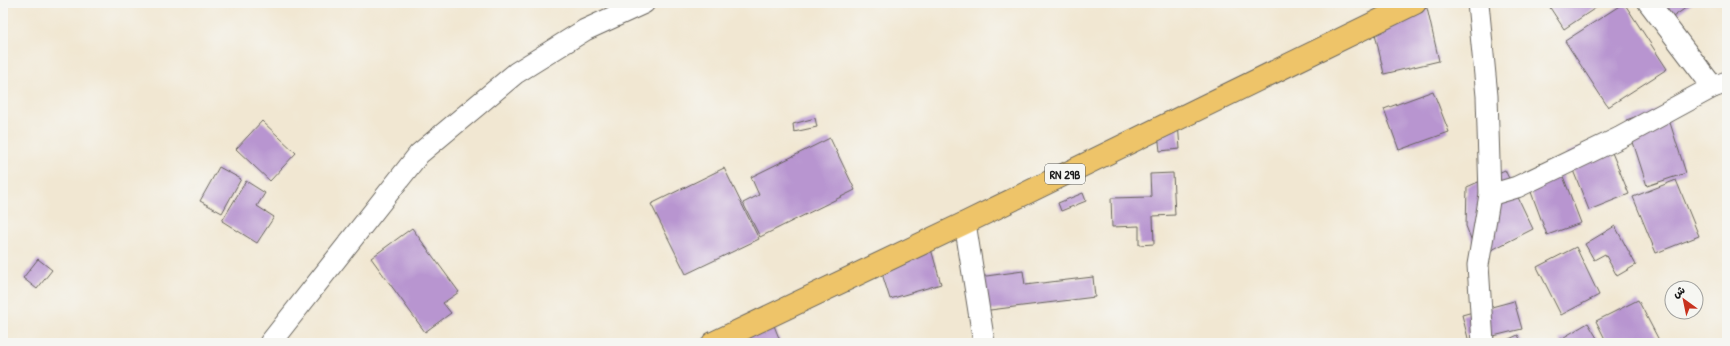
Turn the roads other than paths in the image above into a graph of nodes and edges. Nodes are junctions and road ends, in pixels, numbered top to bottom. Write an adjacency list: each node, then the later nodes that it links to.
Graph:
1 (644, 3): 8 (street)
2 (1415, 3): 7 (main road, RN 29B)
3 (1478, 3): 6 (street)
4 (1649, 3): 5 (street)
5 (1720, 85): 6 (street)
6 (1490, 195): 11 (street)
7 (965, 223): 9 (main road, RN 29B); 10 (street)
8 (270, 343)
9 (713, 343)
10 (984, 343)
11 (1483, 343)

